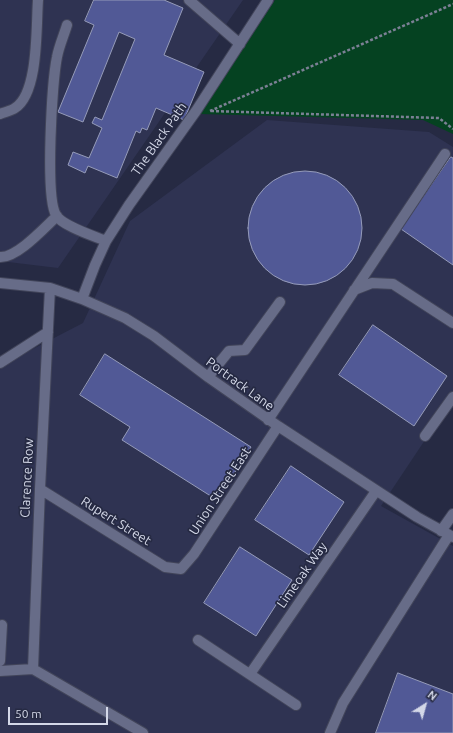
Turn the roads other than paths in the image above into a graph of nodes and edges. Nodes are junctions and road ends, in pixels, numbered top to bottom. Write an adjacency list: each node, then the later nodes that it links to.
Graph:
1 (38, 0): 6 (street)
2 (189, 0): 5 (street)
3 (268, 0): 5 (street, The Black Path)
4 (67, 25): 8 (street)
5 (240, 44): 9 (street, The Black Path)
6 (0, 114)
7 (445, 154): 13 (street)
8 (56, 216): 9 (street); 10 (street)
9 (106, 241): 14 (street, The Black Path)
10 (0, 257)
11 (0, 282): 12 (street, Portrack Lane)
12 (50, 288): 14 (street, Portrack Lane); 17 (street, Clarence Row)
13 (354, 290): 16 (street); 21 (street)
14 (82, 299): 19 (street, Portrack Lane)
15 (280, 302): 19 (street)
16 (453, 323)
17 (48, 332): 18 (street); 24 (street, Clarence Row)
18 (0, 363)
19 (208, 377): 21 (street, Portrack Lane)
20 (453, 397): 23 (street)
21 (268, 420): 22 (street, Portrack Lane)
22 (278, 426): 25 (street, Portrack Lane); 28 (street, Union Street East)
23 (425, 436)
24 (40, 489): 28 (street, Rupert Street); 32 (street, Clarence Row)
25 (376, 491): 27 (street, Portrack Lane); 34 (street, Limeoak Way)
26 (453, 514): 27 (street)
27 (448, 534): 37 (street)
28 (181, 569)
29 (2, 625): 31 (street)
30 (198, 640): 34 (street)
31 (0, 661)
32 (33, 669): 33 (street); 36 (street)
33 (0, 670)
34 (250, 674): 35 (street)
35 (296, 705)
36 (143, 733)
37 (330, 733)

